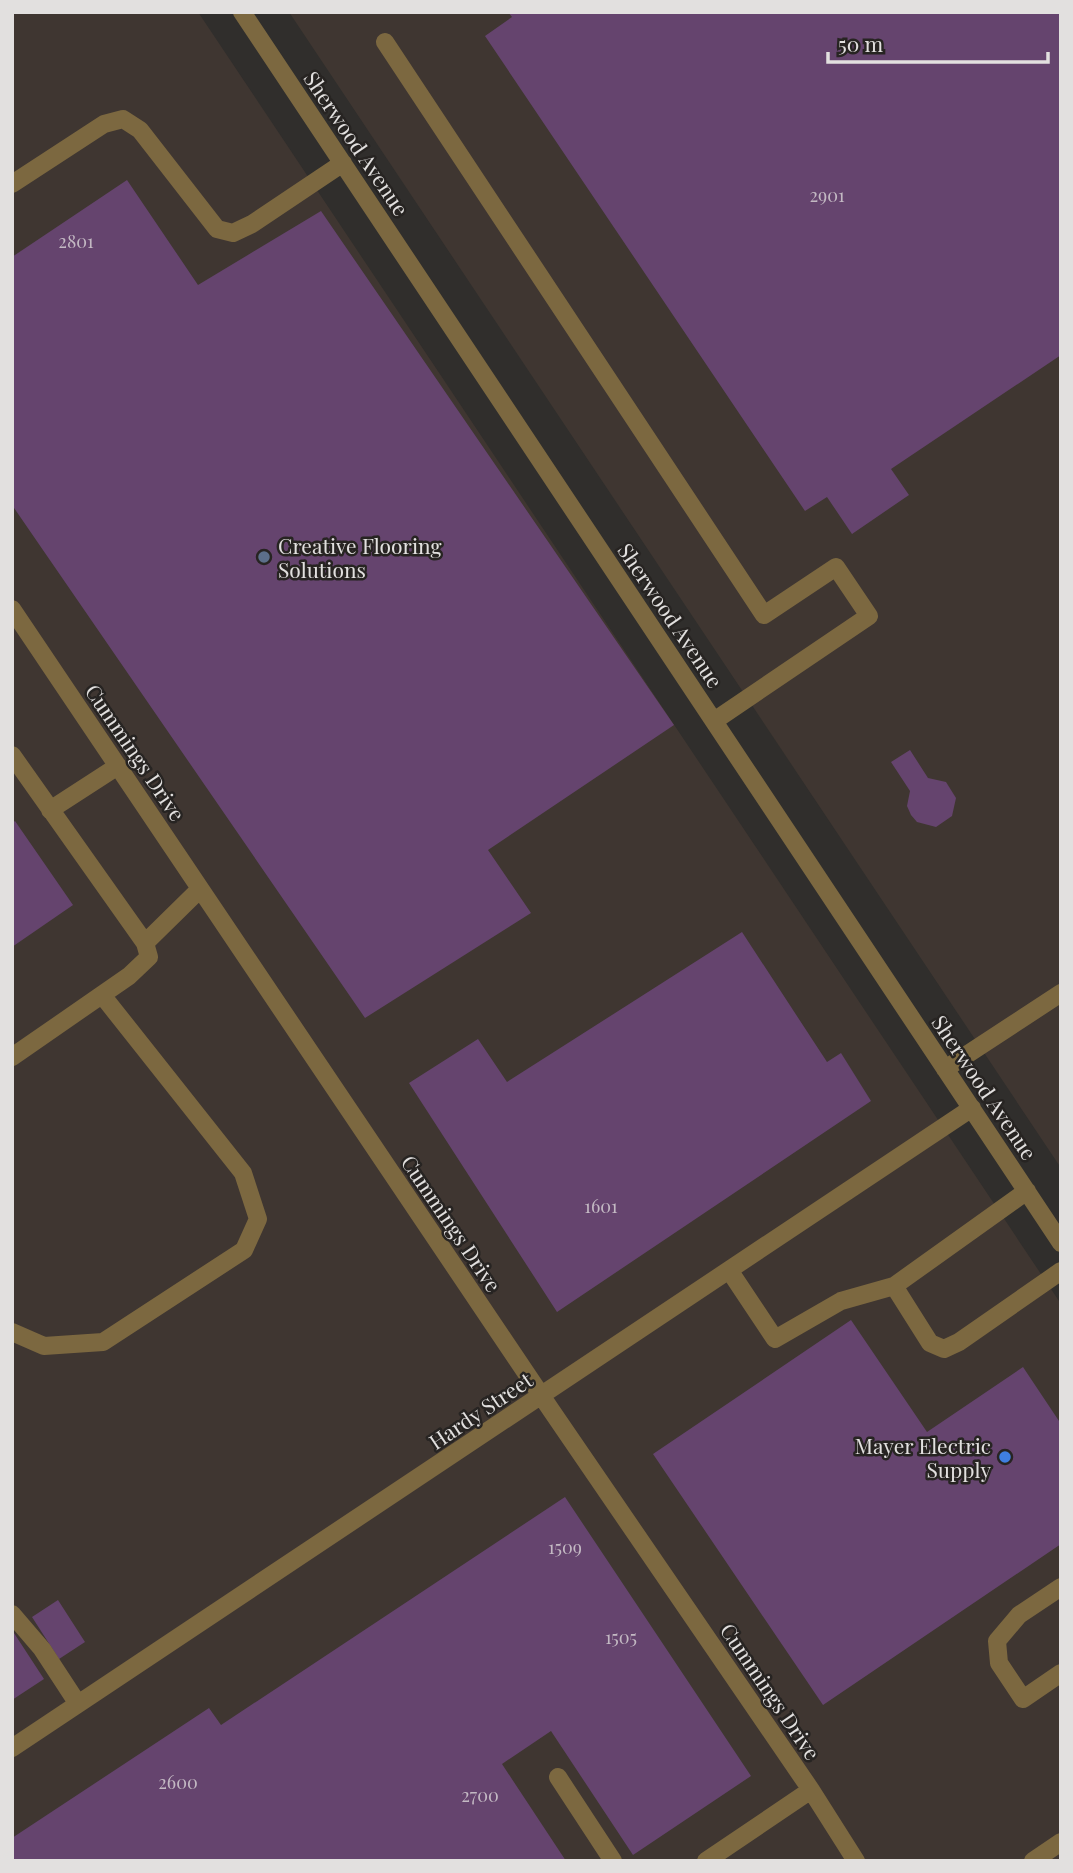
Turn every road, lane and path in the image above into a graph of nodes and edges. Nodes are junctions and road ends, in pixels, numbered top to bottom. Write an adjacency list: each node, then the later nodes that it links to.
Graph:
1 (242, 12): 3 (street, Sherwood Avenue)
2 (385, 42): 6 (street)
3 (343, 163): 4 (street); 6 (street, Sherwood Avenue)
4 (12, 184)
5 (12, 609): 8 (street, Cummings Drive)
6 (714, 721): 15 (street, Sherwood Avenue)
7 (12, 755): 9 (street)
8 (118, 766): 9 (street); 10 (street, Cummings Drive)
9 (50, 810): 11 (street)
10 (200, 889): 11 (street); 24 (street, Cummings Drive)
11 (145, 943): 13 (street)
12 (1061, 993): 15 (street)
13 (102, 995): 14 (street); 23 (street)
14 (12, 1058)
15 (945, 1069): 16 (street, Sherwood Avenue)
16 (972, 1108): 17 (street, Sherwood Avenue); 20 (street, Hardy Street)
17 (1027, 1191): 18 (street, Sherwood Avenue); 22 (street)
18 (1055, 1220): 19 (street, Sherwood Avenue)
19 (1061, 1243)
20 (729, 1270): 22 (street); 24 (street, Hardy Street)
21 (1061, 1270): 22 (street)
22 (894, 1286)
23 (12, 1332)
24 (541, 1397): 28 (street, Hardy Street); 31 (street, Cummings Drive)
25 (1061, 1587): 27 (street)
26 (12, 1614): 28 (street)
27 (1061, 1673)
28 (78, 1704): 29 (street, Hardy Street)
29 (12, 1748)
30 (558, 1777): 33 (street)
31 (811, 1790): 34 (street); 35 (street, Cummings Drive)
32 (1061, 1842): 36 (street)
33 (613, 1861)
34 (706, 1861)
35 (856, 1861)
36 (1033, 1861)

